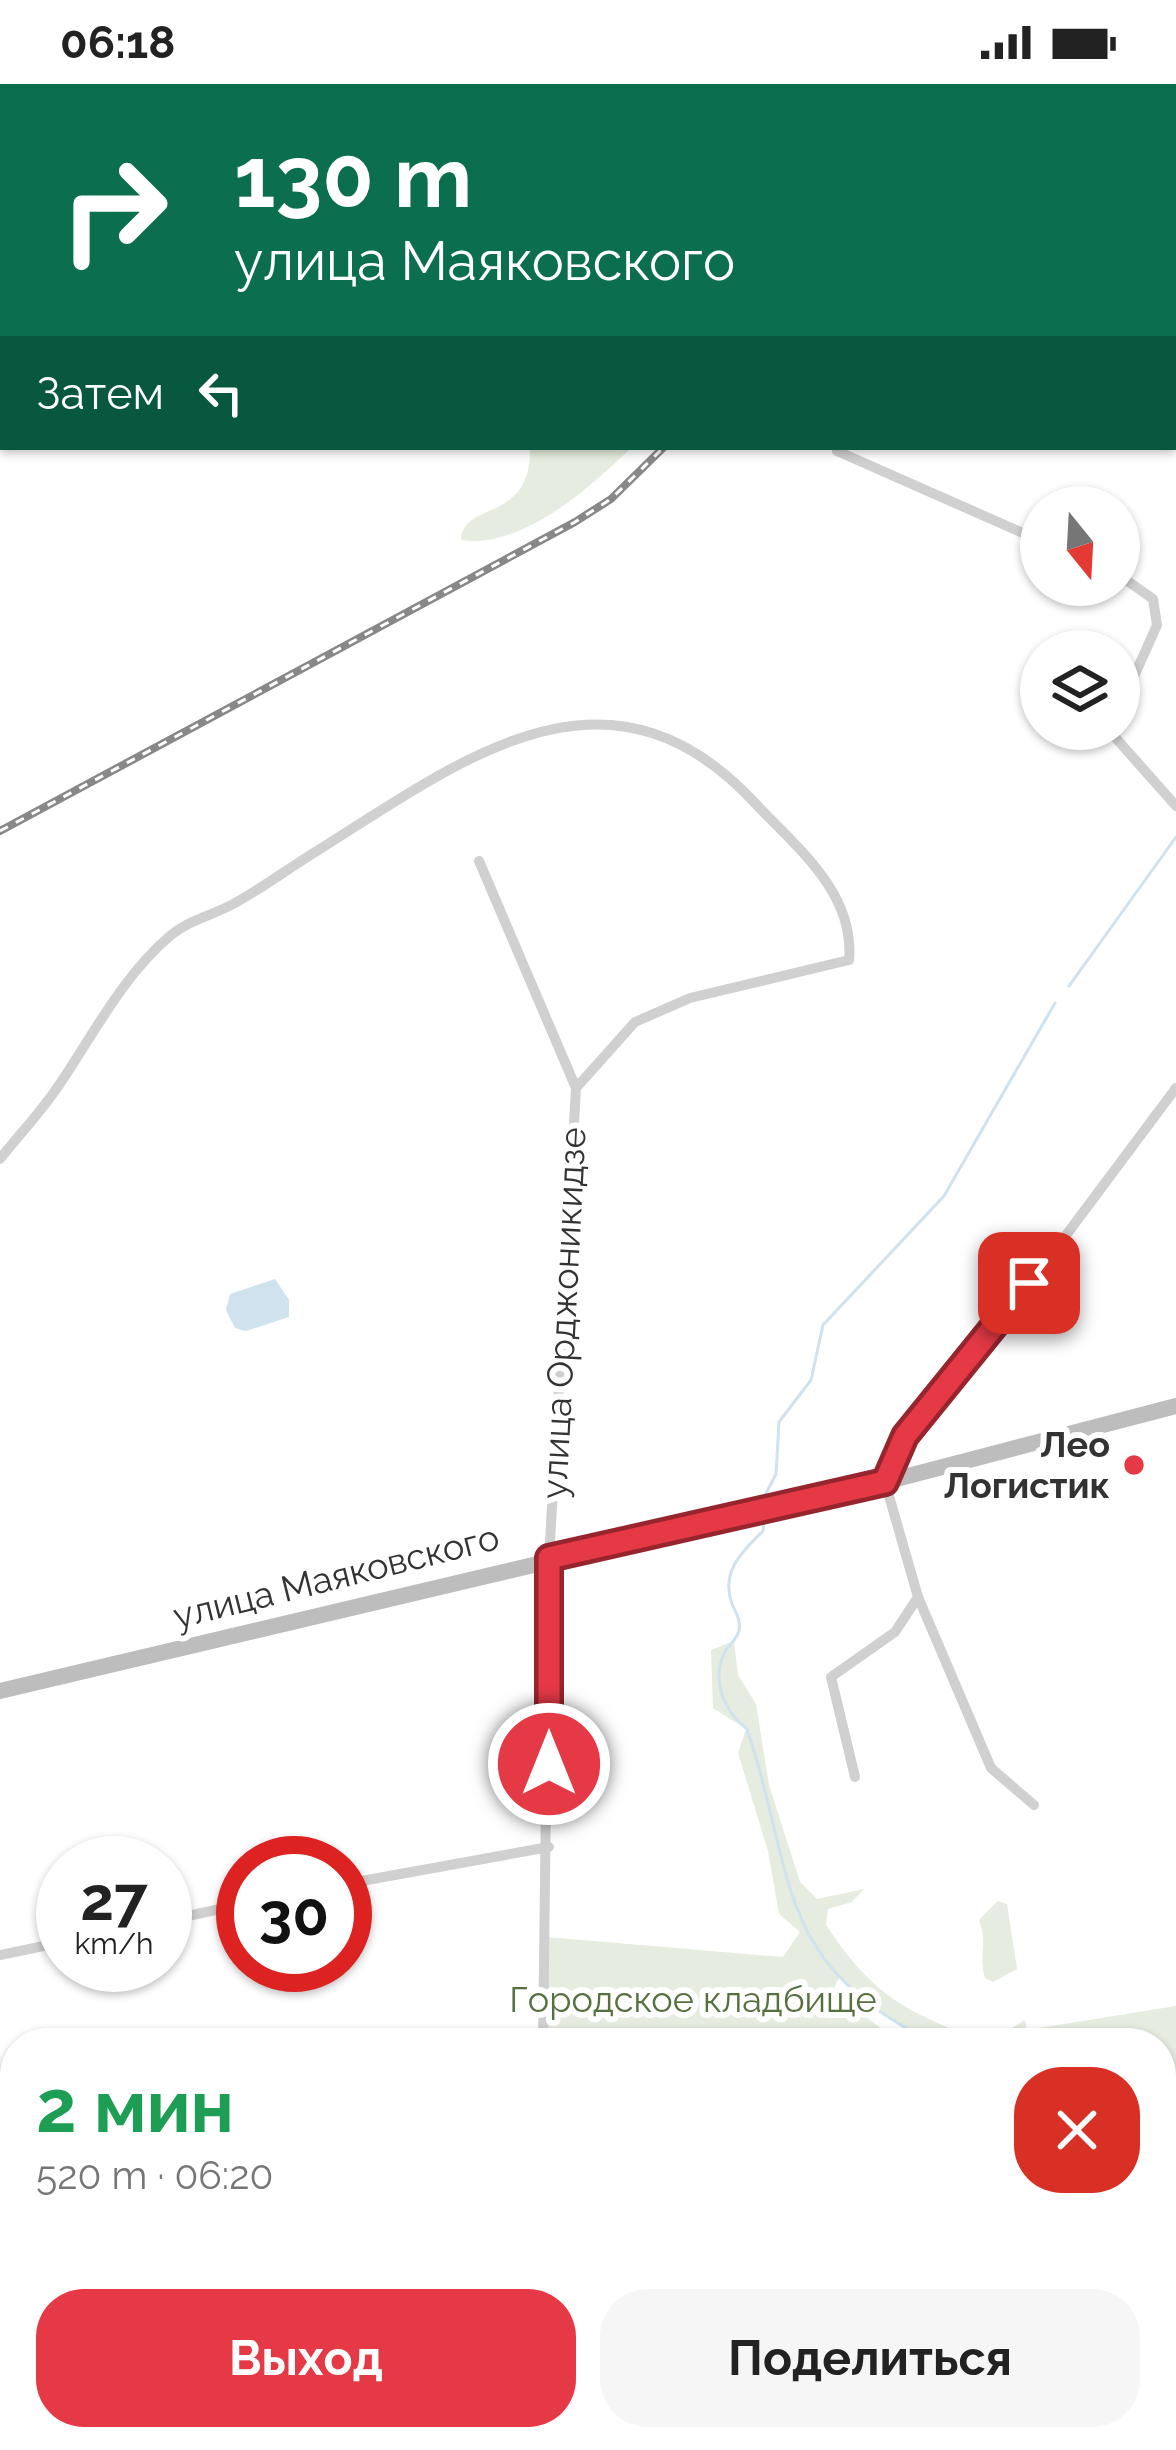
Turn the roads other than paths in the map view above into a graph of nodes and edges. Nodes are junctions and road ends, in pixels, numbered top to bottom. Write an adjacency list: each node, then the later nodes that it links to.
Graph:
1 (837, 451): 2 (street)
2 (1020, 532)
3 (1140, 590): 4 (street)
4 (1140, 663)
5 (1126, 750): 6 (street)
6 (1176, 806)
7 (478, 861): 8 (street)
8 (576, 1088): 10 (street); 13 (street, улица Орджоникидзе)
9 (1176, 1088): 12 (street)
10 (0, 1159)
11 (1176, 1406): 12 (street, улица Маяковского)
12 (885, 1482): 13 (street, улица Маяковского); 14 (street)
13 (549, 1558): 15 (street, улица Маяковского); 18 (street, улица Орджоникидзе)
14 (918, 1597): 16 (street); 17 (street)
15 (0, 1691)
16 (855, 1777)
17 (1034, 1805)
18 (549, 1847): 19 (street); 22 (street, улица Орджоникидзе)
19 (372, 1879)
20 (36, 1948): 21 (street)
21 (0, 1955)
22 (543, 2028)

